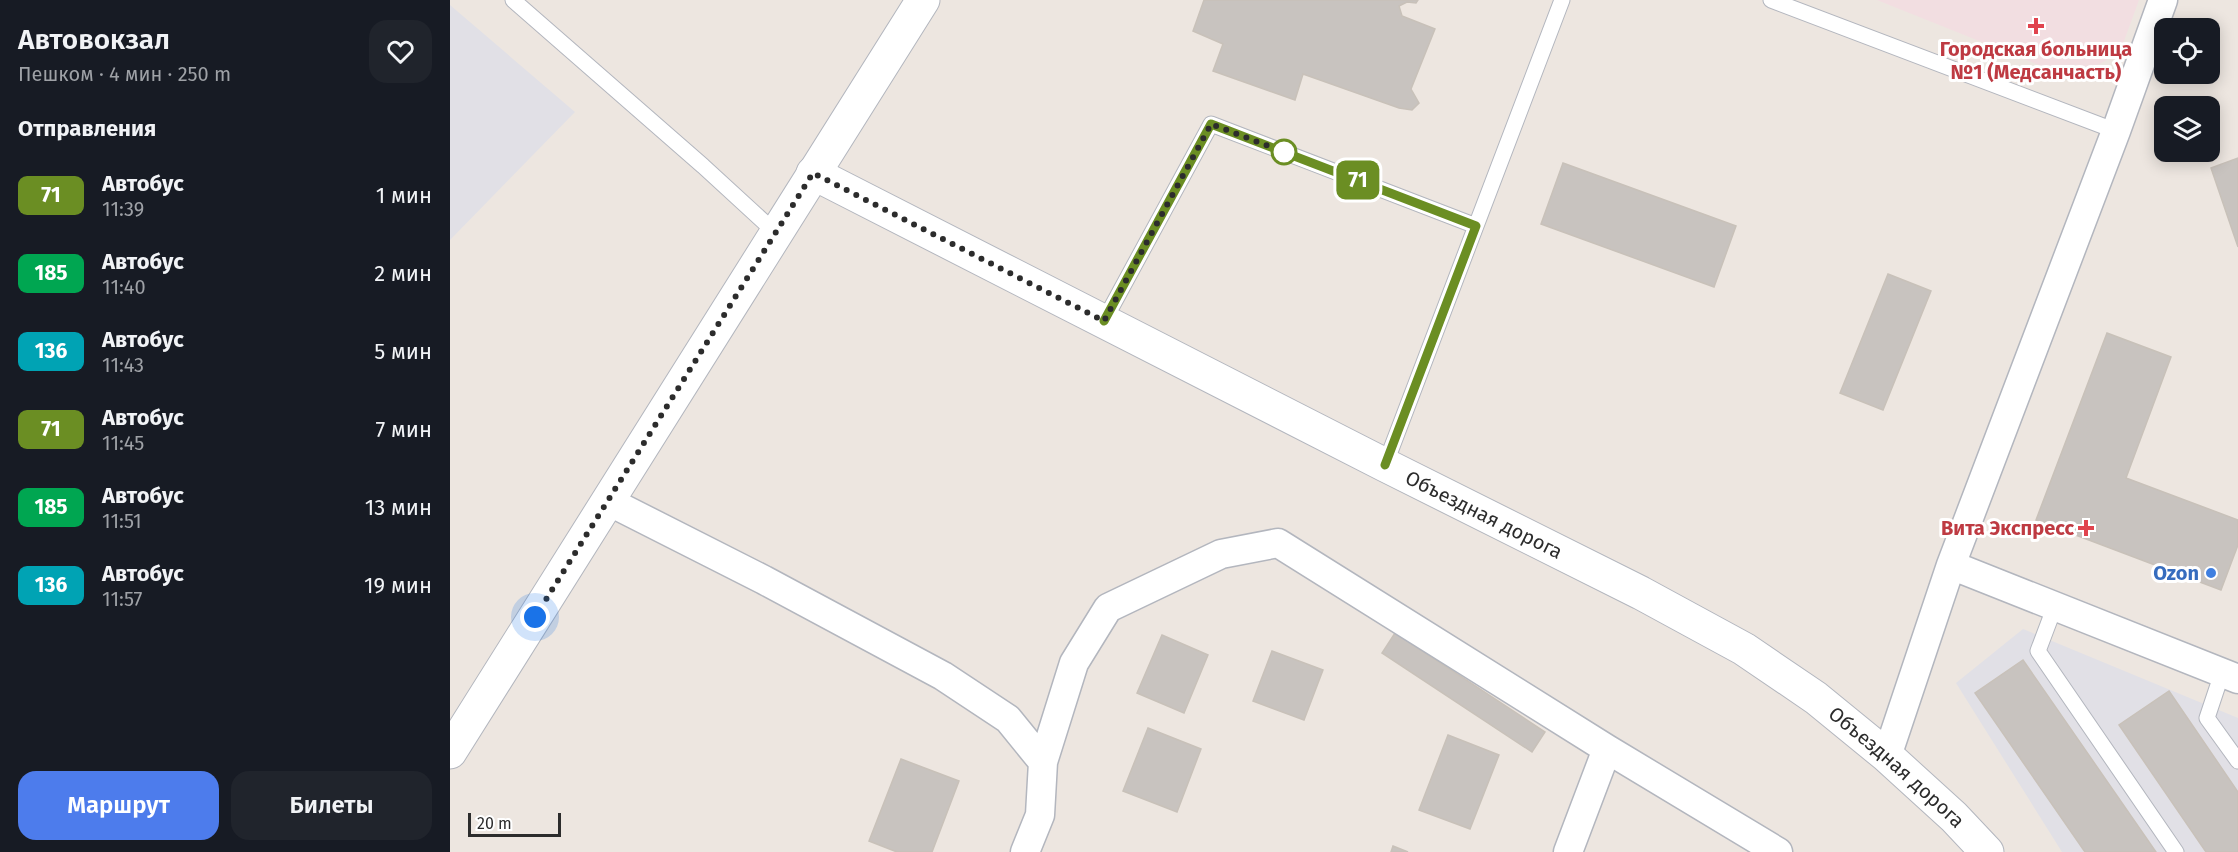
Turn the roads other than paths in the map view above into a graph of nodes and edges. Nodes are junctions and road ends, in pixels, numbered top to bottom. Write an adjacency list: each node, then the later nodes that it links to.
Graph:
1 (513, 0): 9 (lane)
2 (1562, 0): 8 (lane)
3 (1771, 0): 6 (lane)
4 (2163, 0): 6 (street)
5 (910, 5): 7 (main road)
6 (2116, 131): 13 (street)
7 (813, 173): 9 (main road); 10 (main road, Объездная дорога)
8 (1476, 226): 10 (lane); 11 (lane)
9 (776, 233): 12 (main road)
10 (1104, 321): 11 (main road, Объездная дорога)
11 (1385, 465): 18 (main road, Объездная дорога)
12 (608, 501): 17 (main road); 20 (street)
13 (1951, 565): 14 (street); 18 (street)
14 (2055, 606): 15 (street); 25 (lane)
15 (2233, 673): 19 (lane)
16 (1607, 749): 20 (street); 22 (street); 23 (street)
17 (450, 753)
18 (1887, 756): 24 (main road, Объездная дорога)
19 (2238, 761)
20 (1043, 762): 21 (street)
21 (1025, 852)
22 (1568, 852)
23 (1778, 852)
24 (1987, 852)
25 (2176, 852)

